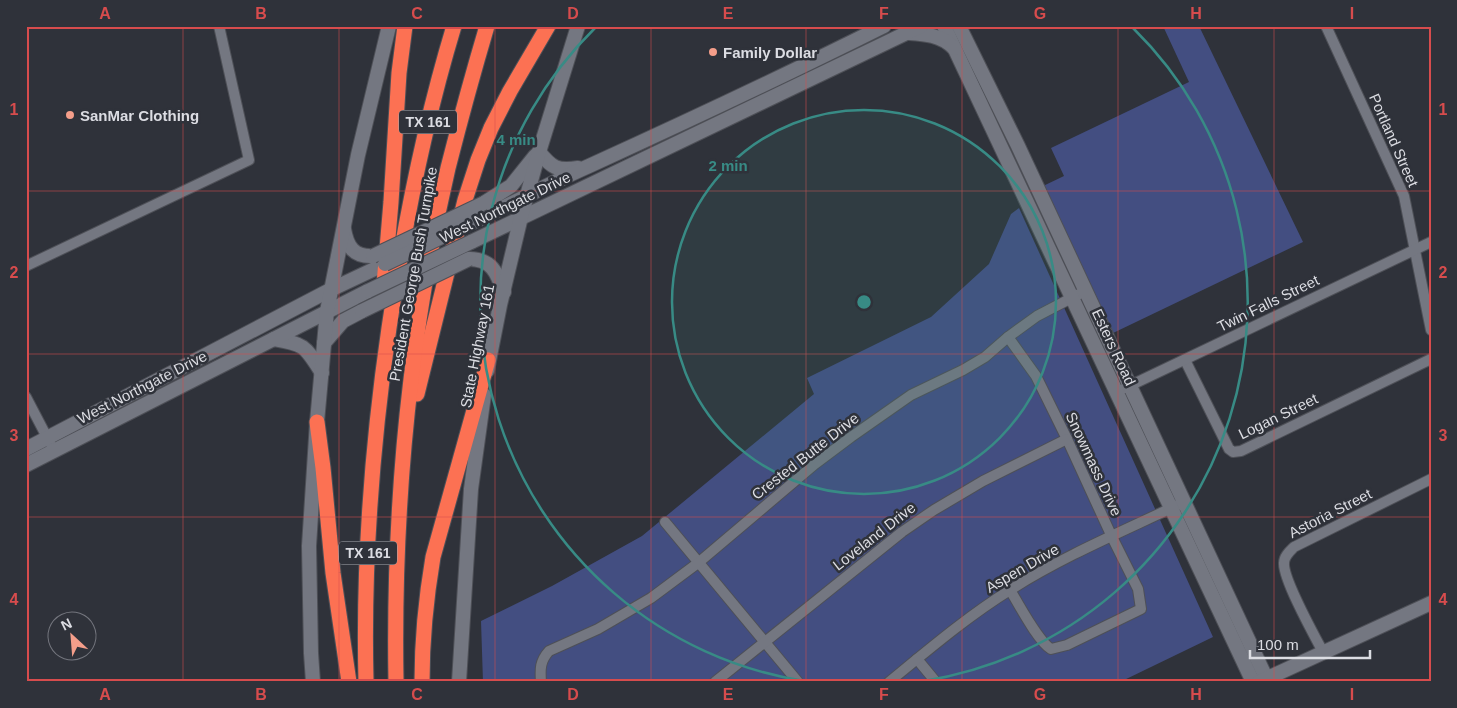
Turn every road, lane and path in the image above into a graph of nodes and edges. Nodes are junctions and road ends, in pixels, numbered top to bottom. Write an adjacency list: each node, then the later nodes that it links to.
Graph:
1 (219, 26): 24 (street)
2 (388, 26): 21 (main road)
3 (405, 26): 37 (highway)
4 (454, 26): 37 (highway, President George Bush Turnpike / TX 161)
5 (487, 26): 42 (highway, President George Bush Turnpike / TX 161)
6 (548, 26): 42 (highway)
7 (578, 26): 17 (main road, State Highway 161)
8 (884, 26): 15 (main road, West Northgate Drive)
9 (921, 26): 13 (main road, West Northgate Drive)
10 (944, 26): 14 (main road, Esters Road)
11 (959, 26): 27 (main road, Esters Road)
12 (1326, 26): 23 (street, Portland Street)
13 (908, 33): 14 (main road); 16 (main road, West Northgate Drive)
14 (955, 49): 27 (main road, Esters Road)
15 (803, 67): 16 (main road); 18 (main road, West Northgate Drive)
16 (810, 80): 20 (main road, West Northgate Drive)
17 (539, 152): 18 (main road); 19 (main road, State Highway 161); 21 (main road, bridge)
18 (588, 166): 19 (main road, West Northgate Drive)
19 (528, 196): 20 (main road, State Highway 161); 25 (main road, West Northgate Drive, bridge)
20 (522, 217): 26 (main road, State Highway 161); 28 (main road, West Northgate Drive, bridge)
21 (343, 223): 25 (main road)
22 (1431, 242): 23 (street, Twin Falls Street)
23 (1415, 249): 29 (street, Portland Street); 35 (street, Twin Falls Street)
24 (26, 266)
25 (330, 290): 28 (main road); 43 (main road, West Northgate Drive)
26 (504, 292): 32 (main road, bridge); 34 (main road, State Highway 161)
27 (1079, 294): 30 (street, Crested Butte Drive); 38 (main road, Esters Road)
28 (326, 311): 31 (main road, West Northgate Drive); 32 (main road)
29 (1431, 330)
30 (1008, 337): 41 (street, Snowmass Drive); 51 (street, Crested Butte Drive)
31 (274, 339): 36 (main road); 43 (main road, West Northgate Drive)
32 (324, 343): 36 (main road)
33 (1431, 359): 35 (street, Logan Street)
34 (488, 360): 62 (highway); 63 (main road, State Highway 161)
35 (1184, 360): 38 (street, Twin Falls Street)
36 (322, 373): 40 (main road)
37 (382, 377): 60 (highway, President George Bush Turnpike / TX 161)
38 (1123, 389): 47 (main road, Esters Road); 48 (main road, Esters Road)
39 (26, 397): 43 (street)
40 (317, 422): 58 (main road); 59 (highway)
41 (1067, 439): 50 (street, Snowmass Drive); 54 (street, Loveland Drive)
42 (406, 440): 61 (highway, President George Bush Turnpike / TX 161)
43 (50, 444): 44 (main road, West Northgate Drive); 45 (main road, West Northgate Drive)
44 (26, 449)
45 (26, 465)
46 (1431, 479): 55 (street, Astoria Street)
47 (1184, 502): 48 (street, Aspen Drive); 57 (main road, Esters Road)
48 (1171, 509): 50 (street, Aspen Drive); 57 (main road, Esters Road)
49 (665, 522): 51 (street)
50 (1112, 537): 52 (street, Aspen Drive); 52 (street, Snowmass Drive)
51 (698, 563): 54 (street); 64 (street, Crested Butte Drive)
52 (1010, 590): 56 (street, Aspen Drive)
53 (1431, 603): 55 (main road)
54 (766, 642): 65 (street, Loveland Drive); 66 (street)
55 (1323, 652): 57 (main road)
56 (917, 659): 67 (street, Aspen Drive); 68 (street)
57 (1262, 681)
58 (313, 682)
59 (349, 682)
60 (366, 682)
61 (396, 682)
62 (422, 682)
63 (459, 682)
64 (541, 682)
65 (715, 682)
66 (798, 682)
67 (889, 682)
68 (936, 682)

